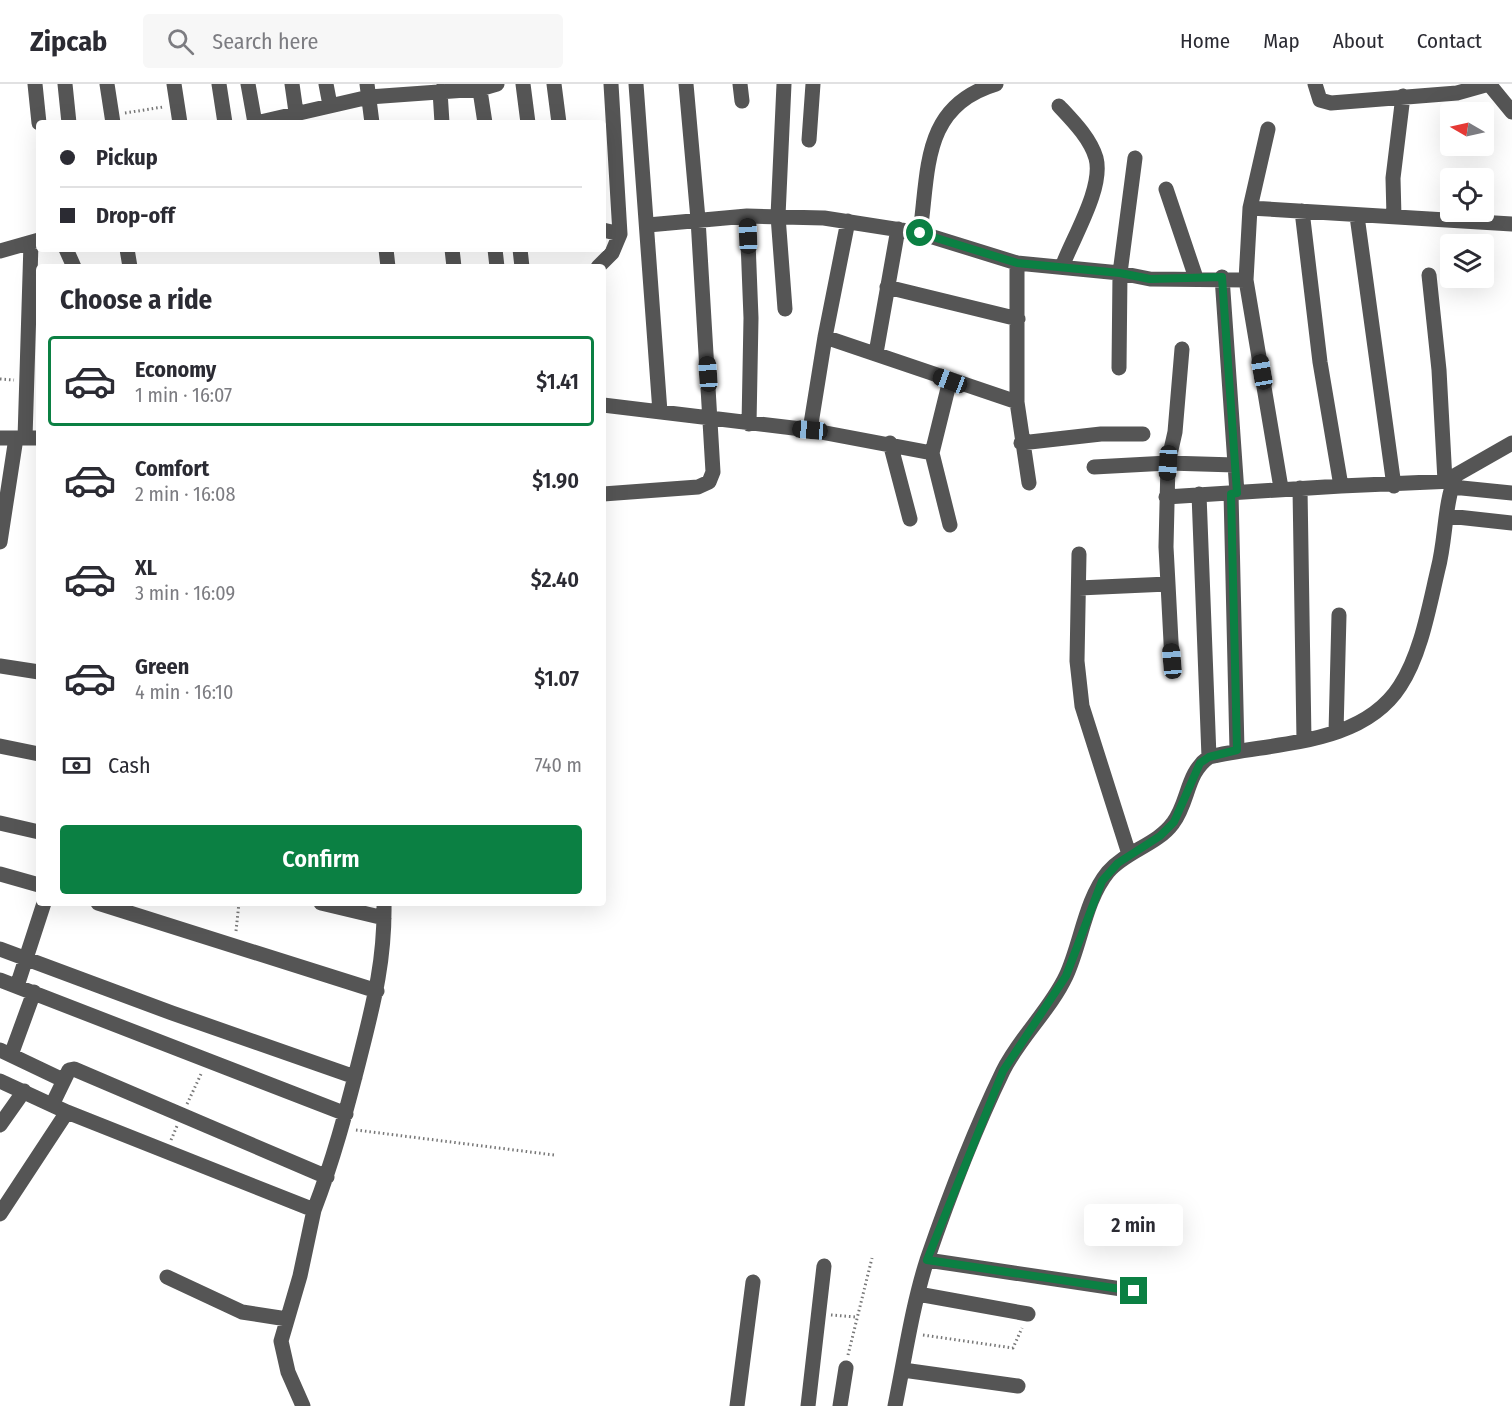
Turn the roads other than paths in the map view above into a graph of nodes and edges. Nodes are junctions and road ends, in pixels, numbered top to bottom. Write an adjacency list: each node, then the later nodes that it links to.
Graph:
1 (35, 84): 31 (street)
2 (65, 84): 32 (street)
3 (107, 84): 30 (street)
4 (174, 84): 33 (street)
5 (219, 84): 34 (street)
6 (248, 84): 35 (street)
7 (291, 84): 28 (street)
8 (326, 84): 26 (street)
9 (496, 84): 21 (street)
10 (523, 84): 40 (street)
11 (554, 84): 41 (street)
12 (611, 84): 59 (street)
13 (636, 84): 55 (street)
14 (686, 84): 52 (street)
15 (740, 84): 25 (street)
16 (784, 84): 49 (street)
17 (813, 84): 43 (street)
18 (996, 84): 58 (street)
19 (1315, 84): 24 (street)
20 (1489, 84): 24 (street); 29 (street)
21 (480, 87): 23 (street); 39 (street)
22 (368, 91): 23 (street); 26 (street); 37 (street)
23 (440, 91): 38 (street)
24 (1408, 92): 51 (street)
25 (742, 101)
26 (330, 105): 28 (street)
27 (1059, 106): 64 (street)
28 (296, 112): 36 (street)
29 (1512, 112)
30 (113, 119)
31 (39, 120)
32 (69, 120)
33 (180, 120)
34 (225, 120)
35 (254, 120)
36 (266, 120)
37 (372, 120)
38 (442, 120)
39 (485, 120)
40 (528, 120)
41 (559, 120)
42 (1268, 129): 46 (street)
43 (809, 140)
44 (1136, 158): 65 (street)
45 (1166, 189): 68 (street)
46 (1251, 208): 47 (street); 69 (street)
47 (1302, 211): 50 (street); 95 (street)
48 (747, 216): 49 (street); 52 (street); 82 (street)
49 (778, 216): 53 (street); 71 (street)
50 (1357, 216): 51 (street); 96 (street)
51 (1394, 217): 54 (street)
52 (698, 219): 55 (street); 81 (street)
53 (848, 221): 56 (street); 73 (street)
54 (1512, 224)
55 (648, 225): 80 (street)
56 (898, 229): 58 (street); 70 (street)
57 (606, 231): 59 (street)
58 (920, 233): 62 (street)
59 (620, 234): 63 (street)
60 (35, 242): 61 (street); 85 (street)
61 (0, 251)
62 (1017, 263): 64 (street); 72 (street)
63 (601, 264)
64 (1062, 267): 65 (street)
65 (1120, 273): 68 (street); 76 (street)
66 (1429, 275): 94 (street)
67 (1222, 277): 68 (street); 69 (street); 91 (street)
68 (1196, 278)
69 (1246, 280): 97 (street)
70 (887, 287): 72 (street); 75 (street)
71 (785, 309)
72 (1018, 319): 78 (street)
73 (825, 337): 75 (street); 83 (street)
74 (1182, 349): 90 (street)
75 (876, 352): 77 (street)
76 (1119, 368)
77 (950, 381): 78 (street); 89 (street)
78 (1017, 402): 87 (street)
79 (606, 404): 80 (street)
80 (660, 412): 81 (street)
81 (711, 418): 82 (street); 101 (street)
82 (749, 424): 83 (street)
83 (810, 430): 86 (street)
84 (1143, 434): 87 (street)
85 (20, 438): 108 (street)
86 (890, 443): 89 (street); 105 (street)
87 (1021, 443): 93 (street)
88 (1512, 443): 94 (street)
89 (932, 453): 107 (street)
90 (1168, 463): 91 (street); 92 (street); 103 (street)
91 (1235, 465): 99 (street)
92 (1094, 467)
93 (1029, 483)
94 (1450, 483): 96 (street); 100 (street); 104 (street)
95 (1341, 486): 96 (street); 98 (street)
96 (1394, 486)
97 (1281, 488): 98 (street); 99 (street)
98 (1300, 488): 117 (street)
99 (1234, 493): 102 (street); 119 (street)
100 (1512, 493)
101 (606, 494)
102 (1199, 494): 103 (street); 121 (street)
103 (1166, 497): 110 (street)
104 (1448, 516): 106 (street); 116 (street)
105 (910, 519)
106 (1512, 523)
107 (950, 525)
108 (0, 542)
109 (1078, 554): 111 (street)
110 (1168, 584): 111 (street); 113 (street)
111 (1079, 588): 124 (street)
112 (1339, 615): 116 (street)
113 (1172, 661)
114 (0, 666): 115 (street)
115 (36, 672)
116 (1336, 732): 117 (street)
117 (1304, 740): 119 (street)
118 (0, 746): 120 (street)
119 (1237, 750): 121 (street)
120 (36, 753)
121 (1209, 757): 124 (street)
122 (0, 823): 123 (street)
123 (36, 831)
124 (1129, 854): 149 (street)
125 (0, 874): 126 (street)
126 (36, 884)
127 (43, 906): 132 (street)
128 (108, 906): 135 (street)
129 (348, 906): 130 (street)
130 (384, 910): 135 (street)
131 (0, 949): 132 (street)
132 (27, 959): 134 (street); 138 (street)
133 (0, 980): 134 (street)
134 (17, 986): 136 (street)
135 (377, 991): 138 (street)
136 (34, 992): 137 (street); 144 (street)
137 (6, 1053): 139 (street)
138 (355, 1077): 144 (street)
139 (63, 1080): 142 (street); 146 (street)
140 (0, 1081): 141 (street)
141 (24, 1091): 142 (street); 145 (street)
142 (52, 1105): 143 (street)
143 (66, 1112): 147 (street); 148 (street)
144 (344, 1121): 146 (street)
145 (0, 1125)
146 (327, 1177): 147 (street)
147 (314, 1210): 156 (street)
148 (0, 1214)
149 (927, 1260): 153 (street); 154 (street)
150 (824, 1266): 162 (street)
151 (166, 1277): 156 (street)
152 (753, 1282): 161 (street)
153 (1134, 1291)
154 (918, 1294): 155 (street); 158 (street)
155 (1028, 1314)
156 (287, 1319): 160 (street)
157 (846, 1368): 163 (street)
158 (903, 1370): 159 (street); 164 (street)
159 (1018, 1386)
160 (303, 1406)
161 (737, 1406)
162 (808, 1406)
163 (840, 1406)
164 (895, 1406)

